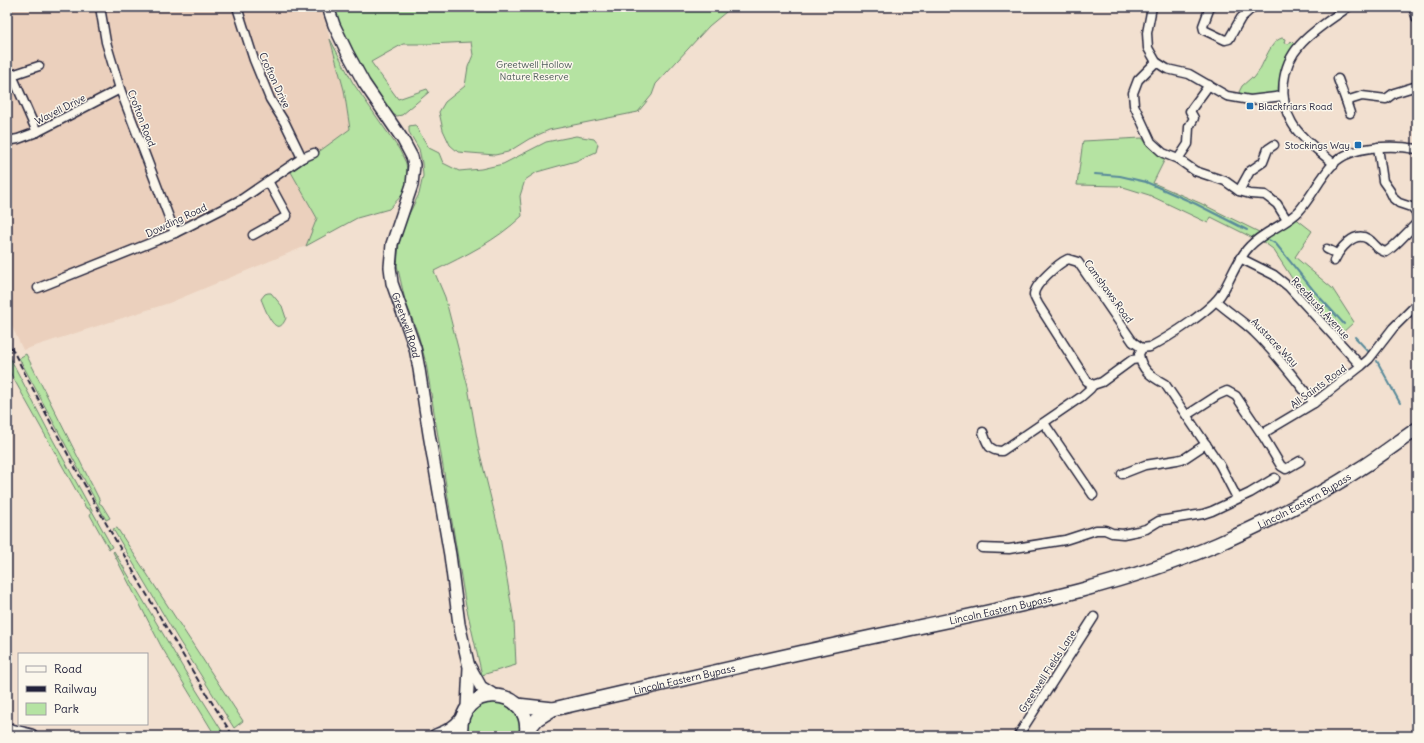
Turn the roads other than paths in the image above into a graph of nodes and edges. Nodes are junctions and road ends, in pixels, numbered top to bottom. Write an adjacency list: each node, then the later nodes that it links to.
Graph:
1 (100, 7): 16 (street, Crofton Road)
2 (237, 7): 26 (street, Crofton Drive)
3 (328, 7): 59 (main road, Greetwell Road)
4 (1152, 7): 10 (street)
5 (1210, 7): 6 (street)
6 (1253, 7)
7 (1348, 7): 17 (street)
8 (1413, 7): 9 (street)
9 (1417, 19)
10 (1156, 62): 14 (street); 27 (street)
11 (39, 66): 12 (street)
12 (9, 76): 20 (street)
13 (1338, 79): 18 (street)
14 (1209, 86): 17 (street); 27 (street)
15 (1417, 86): 18 (street)
16 (120, 89): 20 (street, Wavell Drive); 34 (street, Crofton Road)
17 (1283, 96): 28 (street)
18 (1346, 101): 19 (street)
19 (1350, 113)
20 (36, 132): 21 (street, Wavell Drive)
21 (7, 141)
22 (1274, 145): 30 (street)
23 (1378, 147): 24 (street); 28 (street); 31 (street)
24 (1417, 149)
25 (314, 153): 26 (street, Dowding Road)
26 (302, 158): 29 (street, Dowding Road)
27 (1178, 159): 30 (street)
28 (1334, 164): 32 (street)
29 (268, 181): 34 (street, Dowding Road); 35 (street)
30 (1239, 191): 32 (street)
31 (1417, 214)
32 (1287, 220): 37 (street)
33 (1417, 223): 36 (street)
34 (175, 233): 38 (street, Dowding Road)
35 (253, 235)
36 (1327, 249)
37 (1240, 258): 39 (street); 43 (street, Reedbush Avenue)
38 (38, 288)
39 (1216, 301): 41 (street); 45 (street, Austacre Way)
40 (1417, 304): 43 (street, All Saints Road)
41 (1142, 348): 42 (street); 44 (street, Camshaws Road)
42 (1139, 359): 44 (street); 46 (street)
43 (1361, 366): 45 (street, All Saints Road)
44 (1093, 385): 47 (street)
45 (1314, 403): 50 (street, All Saints Road)
46 (1187, 416): 50 (street); 51 (street)
47 (1044, 423): 49 (street); 55 (street)
48 (1417, 429): 63 (highway, Lincoln Eastern Bypass)
49 (983, 432)
50 (1263, 436): 52 (street)
51 (1206, 444): 53 (street); 56 (street)
52 (1300, 461)
53 (1122, 474)
54 (1275, 478): 56 (street)
55 (1093, 495)
56 (1237, 498): 57 (street)
57 (982, 548)
58 (1094, 617): 70 (street, Greetwell Fields Lane)
59 (469, 667): 60 (main road, Greetwell Road); 62 (main road, Greetwell Road)
60 (494, 695): 61 (highway); 62 (highway)
61 (517, 705): 63 (highway, Lincoln Eastern Bypass); 66 (highway)
62 (467, 708): 64 (highway)
63 (554, 709): 66 (highway, Lincoln Eastern Bypass)
64 (461, 720): 68 (highway); 69 (highway)
65 (7, 730): 67 (highway)
66 (526, 733)
67 (32, 736)
68 (436, 736)
69 (461, 736)
70 (1018, 736)

